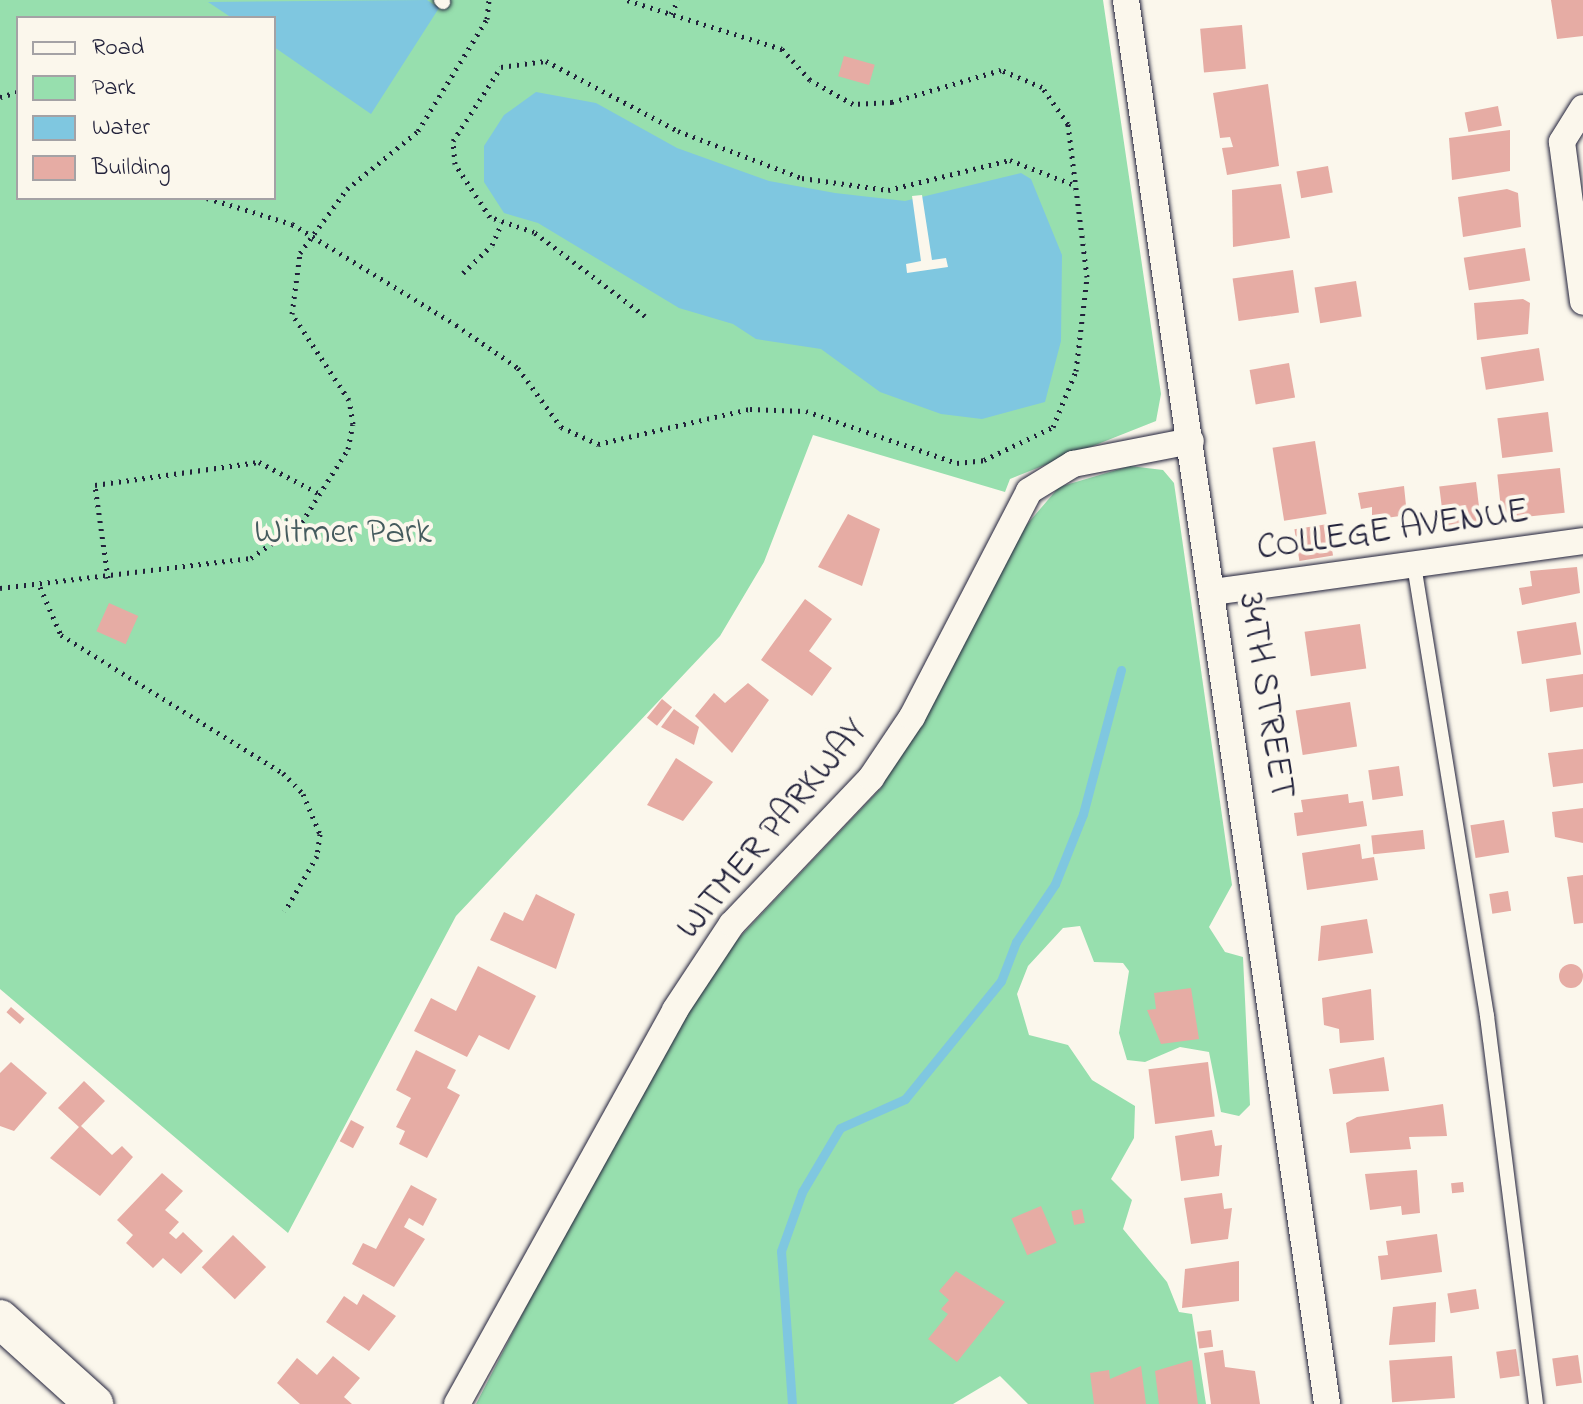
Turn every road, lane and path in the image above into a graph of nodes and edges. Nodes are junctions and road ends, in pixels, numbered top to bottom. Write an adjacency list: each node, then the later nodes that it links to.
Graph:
1 (489, 0): 10 (path)
2 (627, 0): 5 (path)
3 (678, 0): 5 (path)
4 (1126, 0): 14 (street, 34TH STREET)
5 (671, 14): 7 (path)
6 (1583, 108): 12 (street)
7 (1077, 186): 9 (path); 10 (path)
8 (212, 200): 10 (path)
9 (502, 223): 11 (path); 13 (path)
10 (312, 237): 15 (path)
11 (463, 273)
12 (1583, 302)
13 (645, 316)
14 (1191, 441): 21 (street, 34TH STREET); 25 (street, WITMER PARKWAY)
15 (320, 494): 18 (path); 18 (path)
16 (1583, 541): 17 (street, COLLEGE AVENUE)
17 (1414, 565): 21 (street, COLLEGE AVENUE); 27 (lane)
18 (108, 578): 19 (path)
19 (40, 587): 20 (path); 22 (path)
20 (0, 588)
21 (1212, 592): 26 (street, 34TH STREET)
22 (285, 911)
23 (0, 1319): 24 (main road)
24 (94, 1404)
25 (457, 1404)
26 (1327, 1404)
27 (1536, 1404)

